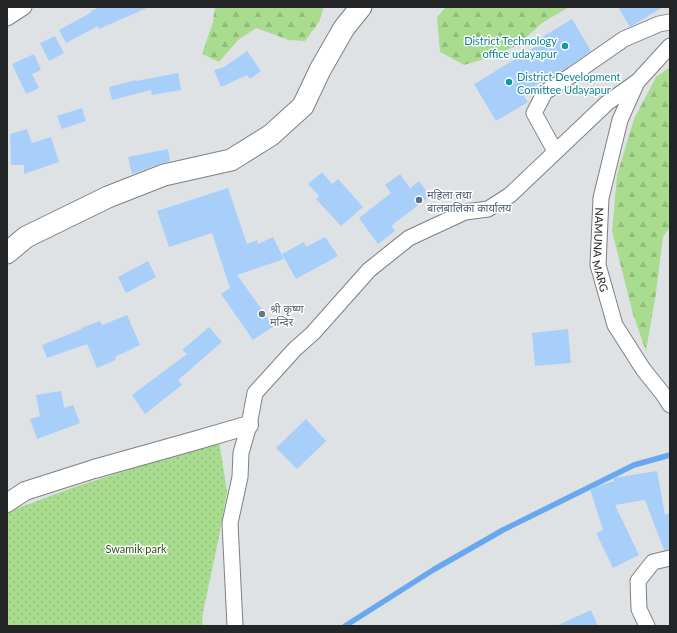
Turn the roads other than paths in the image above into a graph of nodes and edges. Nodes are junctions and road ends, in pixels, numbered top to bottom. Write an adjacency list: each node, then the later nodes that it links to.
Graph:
1 (24, 7): 3 (street)
2 (361, 7): 8 (main road)
3 (7, 18)
4 (670, 22): 7 (street)
5 (670, 46): 6 (street)
6 (638, 81): 7 (street); 9 (street, NAMUNA MARG)
7 (555, 151): 10 (street)
8 (7, 253)
9 (670, 405)
10 (249, 424): 11 (street); 13 (street)
11 (7, 503)
12 (670, 558): 14 (street)
13 (235, 626)
14 (647, 626)

